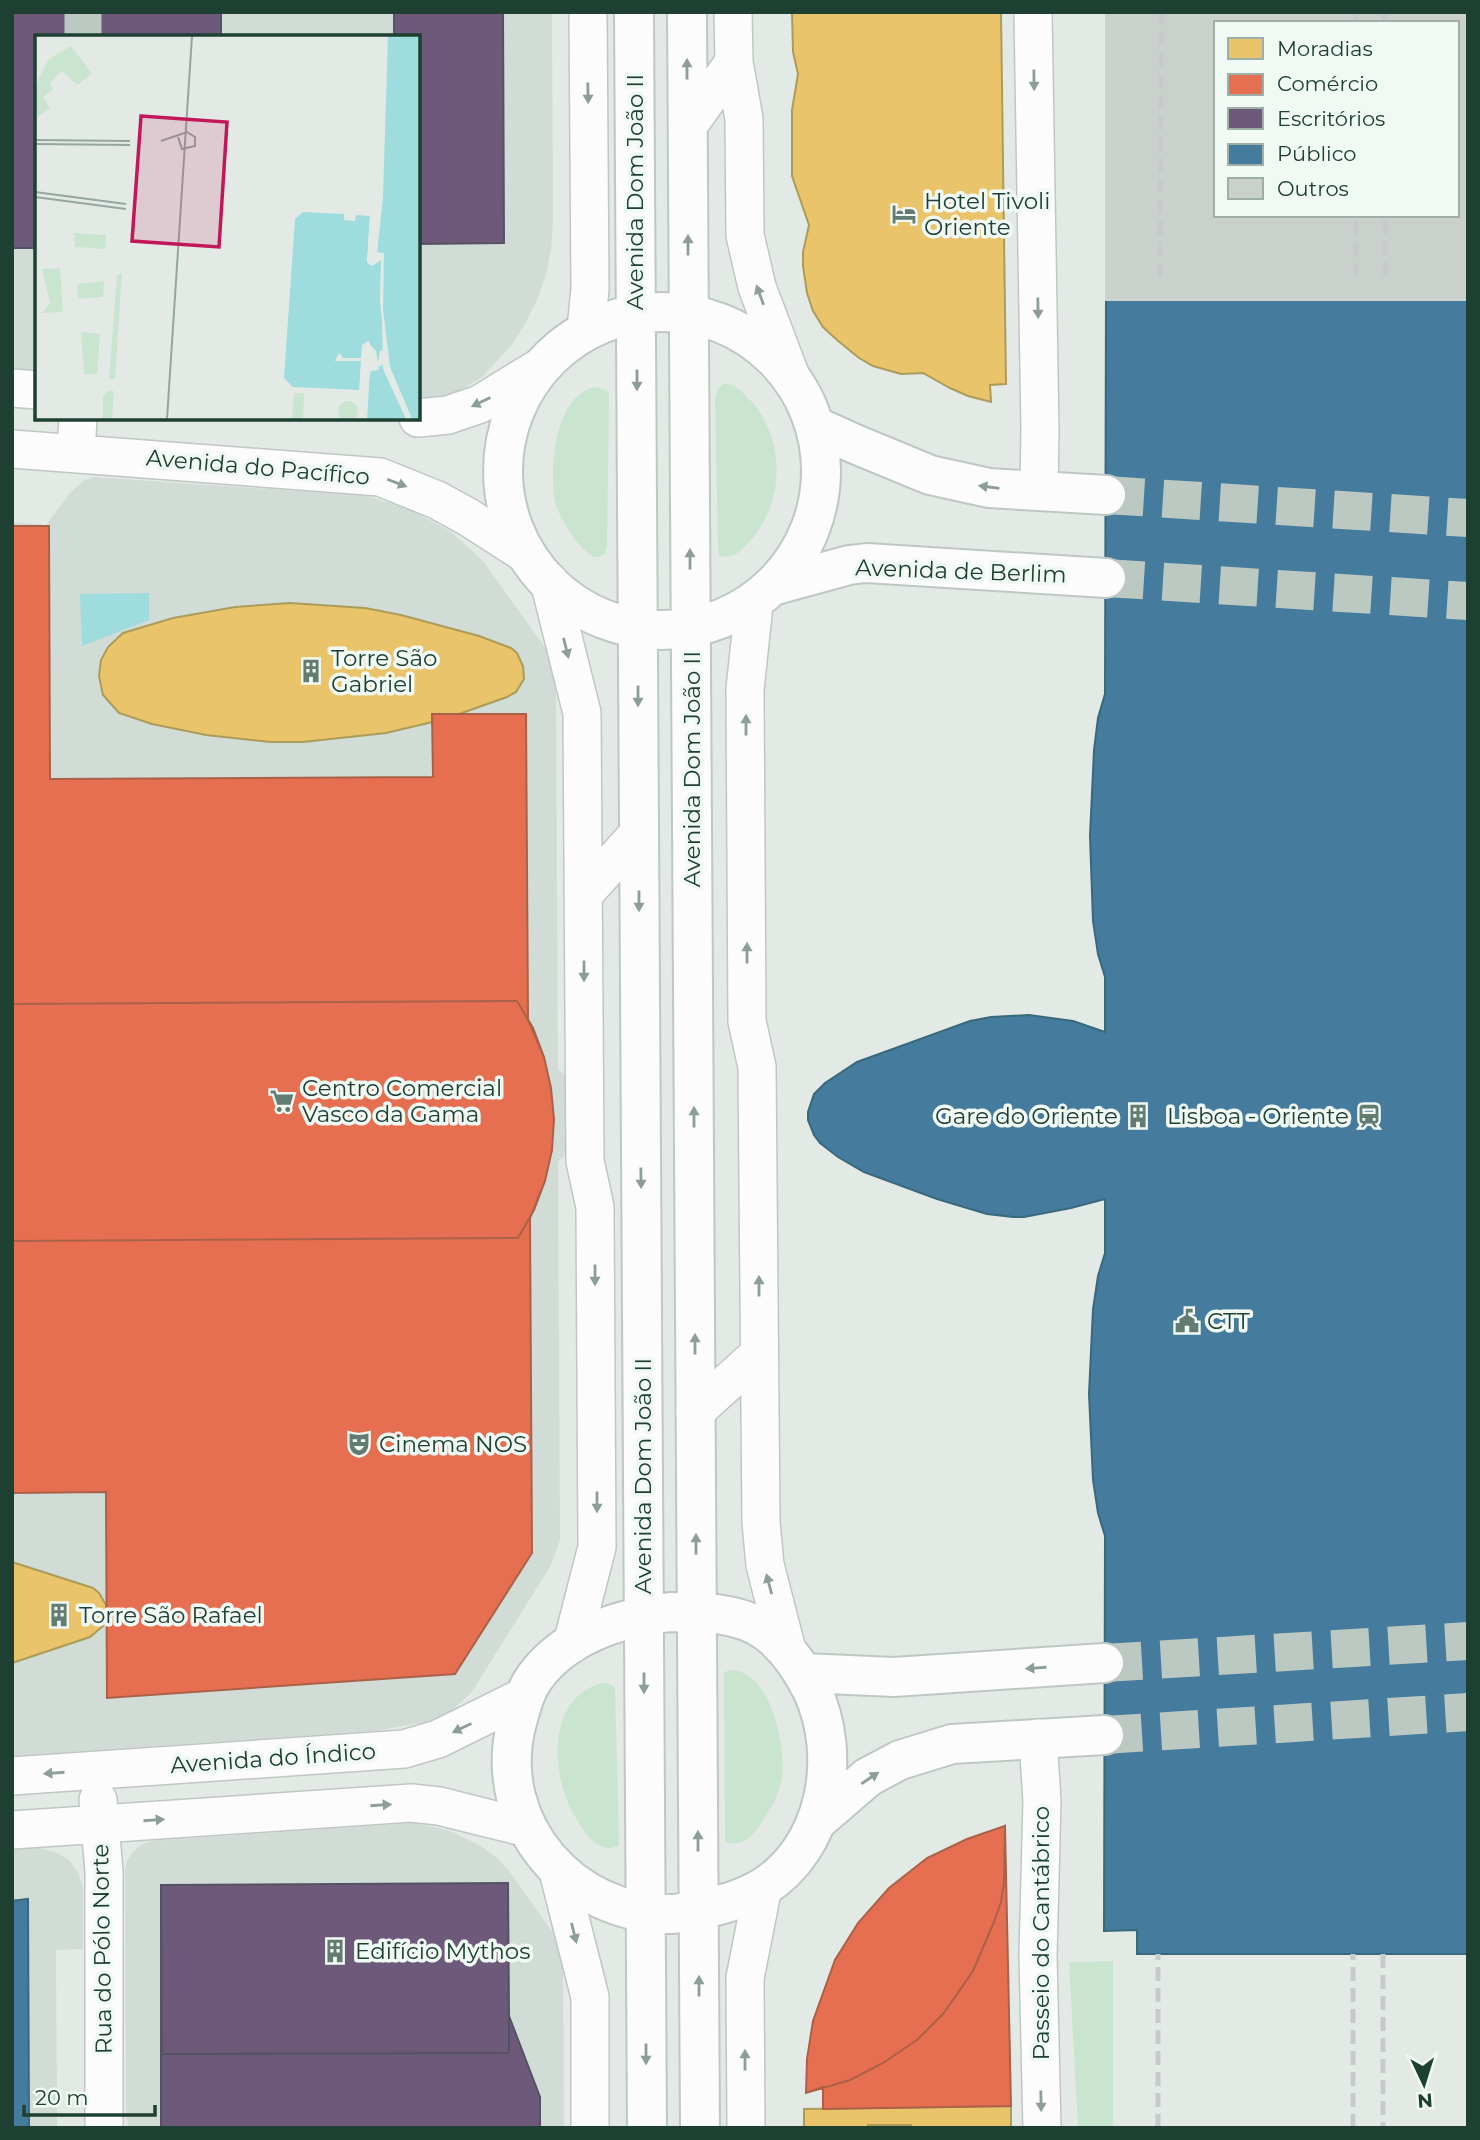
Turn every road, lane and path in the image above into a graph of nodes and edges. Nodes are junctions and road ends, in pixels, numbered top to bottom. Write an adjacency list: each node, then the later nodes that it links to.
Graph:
1 (588, 12): 10 (street, Avenida Dom João II, one-way to 10)
2 (634, 12): 8 (main road, Avenida Dom João II)
3 (687, 12): 7 (main road, Avenida Dom João II, one-way to 3)
4 (733, 12): 6 (street)
5 (1032, 12): 19 (street, one-way to 19)
6 (734, 62): 7 (street); 12 (street, one-way to 6)
7 (688, 126): 9 (main road, Avenida Dom João II, one-way to 7)
8 (636, 312): 9 (main road); 10 (main road); 24 (main road, Avenida Dom João II, one-way to 24)
9 (689, 313): 12 (main road); 25 (main road, Avenida Dom João II, one-way to 9)
10 (586, 329): 11 (main road)
11 (537, 369): 15 (street, one-way to 15); 21 (main road)
12 (793, 382): 16 (main road)
13 (12, 388): 14 (street)
14 (35, 390)
15 (420, 418)
16 (816, 426): 19 (main road, one-way to 16); 23 (main road)
17 (77, 436): 18 (street, Avenida do Pacífico); 21 (street, Avenida do Pacífico, one-way to 21)
18 (12, 449)
19 (1039, 491): 20 (main road)
20 (1106, 495)
21 (538, 568): 24 (main road); 27 (street, Avenida Dom João II, one-way to 27)
22 (1106, 578): 23 (main road, Avenida de Berlim)
23 (765, 595): 25 (main road); 28 (street, one-way to 23)
24 (638, 627): 25 (main road); 26 (main road, Avenida Dom João II, one-way to 26)
25 (691, 627): 29 (main road, Avenida Dom João II, one-way to 25)
26 (639, 833): 27 (street); 31 (main road, Avenida Dom João II, one-way to 31)
27 (583, 895): 32 (street, Avenida Dom João II, one-way to 32)
28 (759, 1354): 29 (street); 33 (street, one-way to 28)
29 (695, 1412): 30 (main road, Avenida Dom João II, one-way to 29)
30 (697, 1612): 31 (main road); 33 (main road); 46 (main road, Avenida Dom João II, one-way to 30)
31 (643, 1615): 32 (main road); 47 (main road, Avenida Dom João II, one-way to 47)
32 (572, 1644): 35 (main road)
33 (795, 1661): 34 (main road, one-way to 33); 40 (main road)
34 (1104, 1663)
35 (523, 1697): 38 (street, Avenida do Índico, one-way to 38); 42 (main road)
36 (1104, 1735): 37 (main road)
37 (1038, 1738): 40 (main road, one-way to 37); 53 (street, Passeio do Cantábrico, one-way to 53)
38 (96, 1770): 39 (street, Avenida do Índico, one-way to 39); 41 (street, Rua do Pólo Norte)
39 (12, 1776)
40 (817, 1821): 45 (main road)
41 (100, 1824): 42 (street, one-way to 42); 43 (street); 49 (street, Rua do Pólo Norte)
42 (527, 1828): 44 (main road)
43 (12, 1830)
44 (557, 1867): 47 (main road); 50 (street, one-way to 50)
45 (763, 1887): 46 (main road); 52 (street, one-way to 45)
46 (698, 1910): 47 (main road); 51 (main road, Avenida Dom João II, one-way to 46)
47 (645, 1912): 48 (main road, Avenida Dom João II, one-way to 48)
48 (645, 2125)
49 (104, 2128)
50 (590, 2128)
51 (700, 2128)
52 (746, 2128)
53 (1042, 2128)

